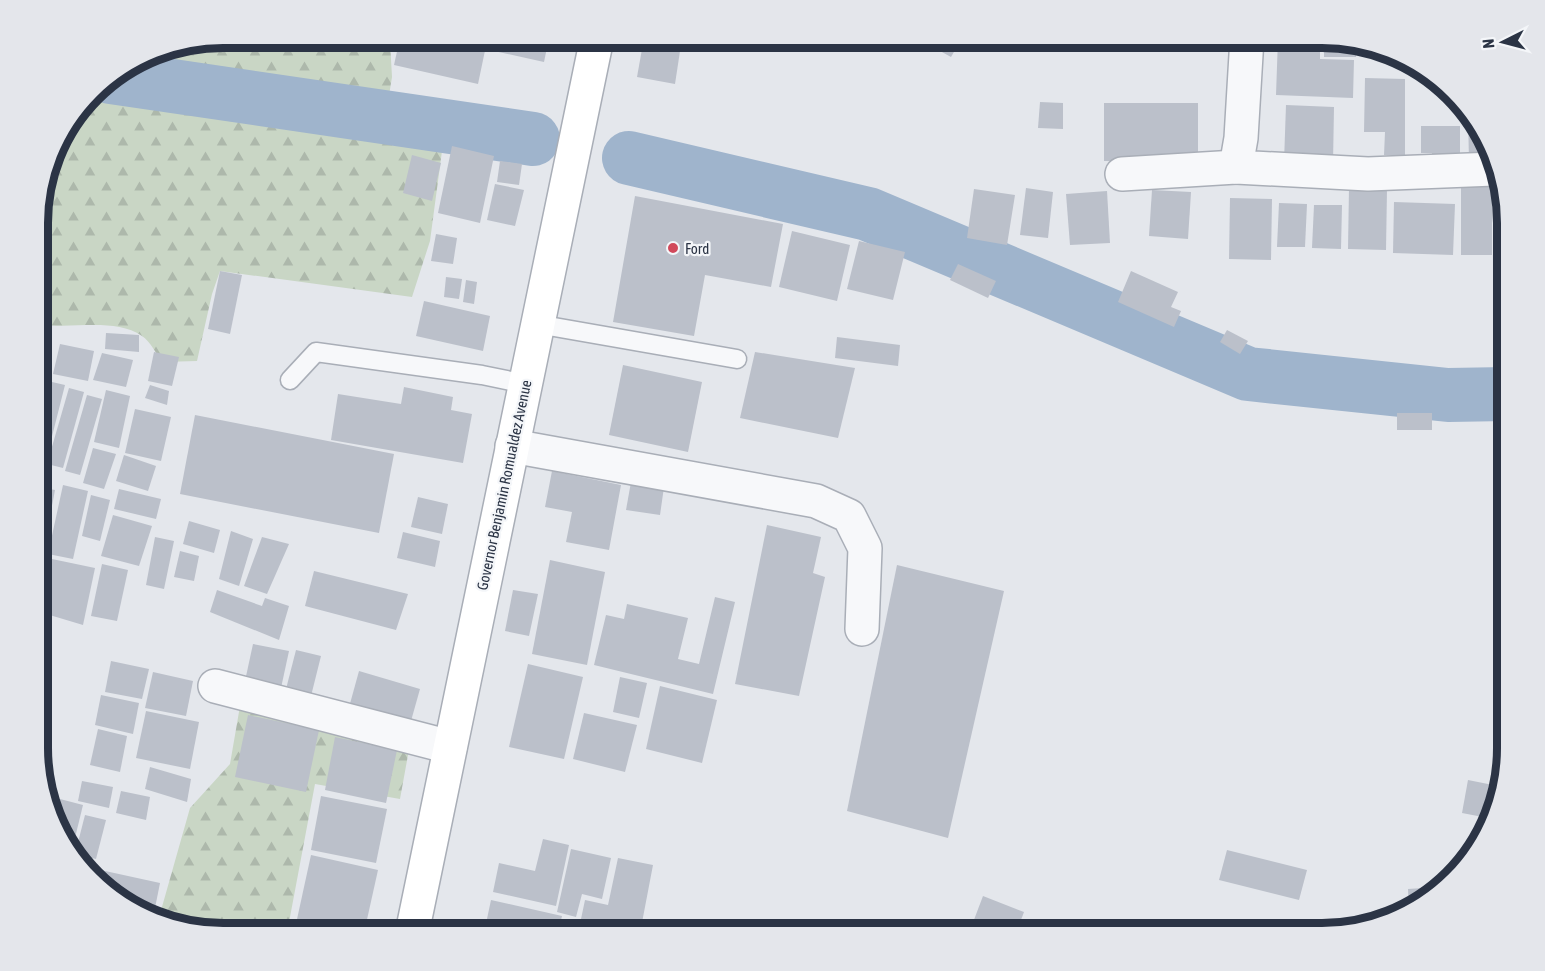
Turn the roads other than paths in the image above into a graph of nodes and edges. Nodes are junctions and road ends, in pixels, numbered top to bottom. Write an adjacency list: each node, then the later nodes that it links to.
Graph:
1 (595, 48): 6 (main road, Governor Benjamin Romualdez Avenue)
2 (1246, 48): 3 (street)
3 (1236, 167): 4 (street); 5 (street)
4 (1489, 169)
5 (1122, 174)
6 (537, 324): 7 (lane); 9 (main road, Governor Benjamin Romualdez Avenue)
7 (737, 359)
8 (290, 380): 9 (lane)
9 (526, 384): 10 (main road, Governor Benjamin Romualdez Avenue)
10 (512, 446): 11 (street); 13 (main road, Governor Benjamin Romualdez Avenue)
11 (862, 629)
12 (215, 686): 13 (street)
13 (450, 747): 14 (main road, Governor Benjamin Romualdez Avenue)
14 (414, 923)

